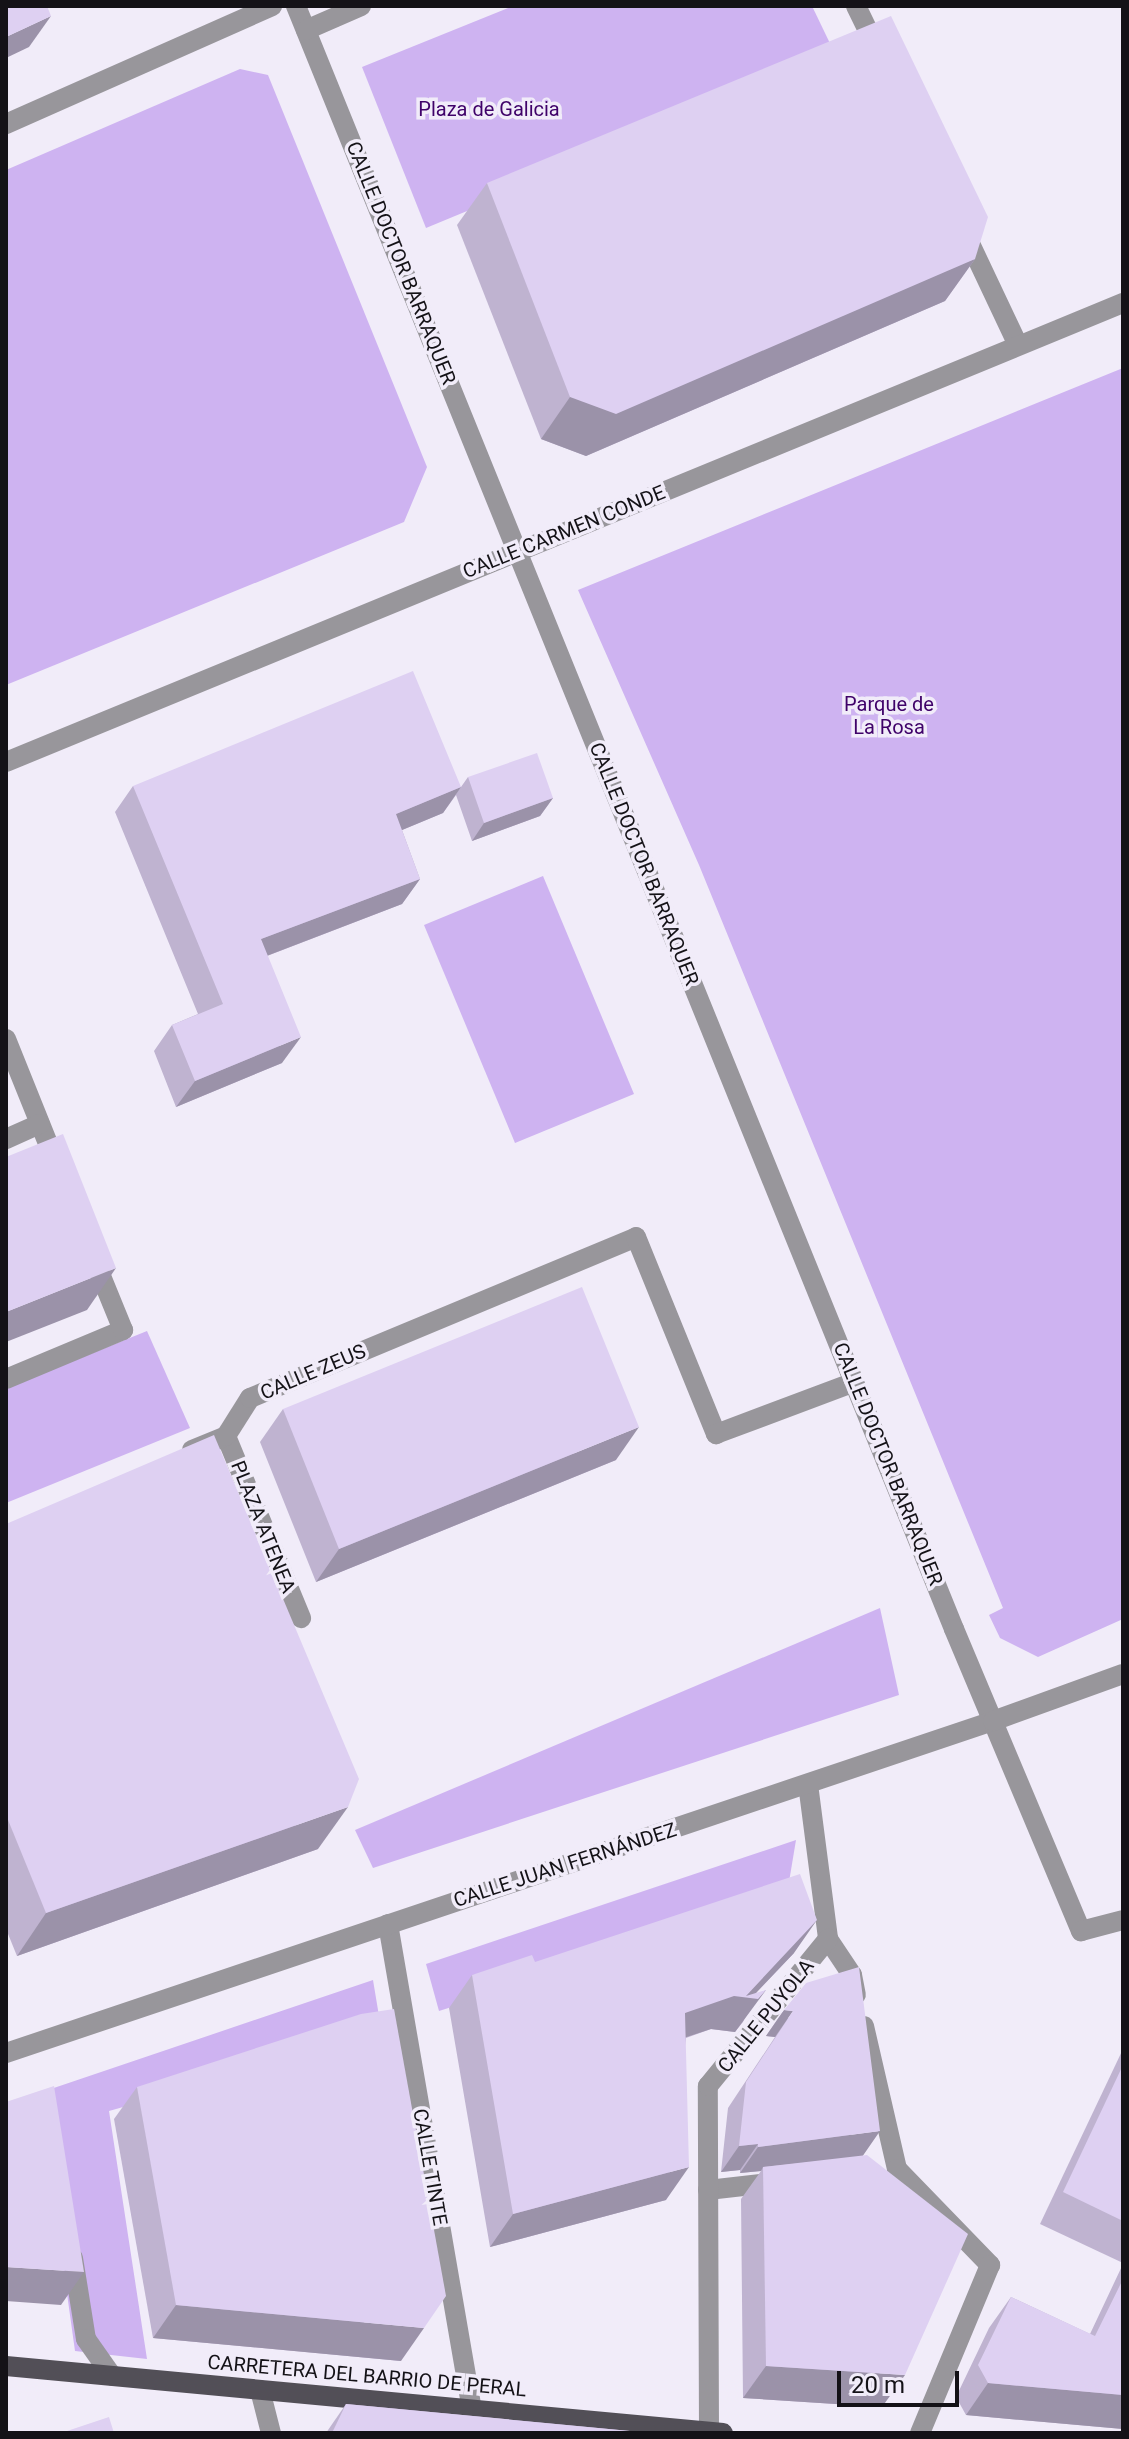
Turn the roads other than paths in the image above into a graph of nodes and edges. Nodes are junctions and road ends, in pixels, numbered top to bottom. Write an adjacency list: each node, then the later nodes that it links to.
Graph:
1 (272, 6): 7 (street)
2 (296, 6): 5 (street, CALLE DOCTOR BARRAQUER)
3 (361, 6): 5 (street)
4 (856, 6): 6 (street)
5 (306, 30): 11 (street, CALLE DOCTOR BARRAQUER)
6 (883, 63)
7 (6, 124)
8 (957, 218): 10 (street)
9 (1123, 303): 10 (street, CALLE CARMEN CONDE)
10 (1018, 345): 11 (street, CALLE CARMEN CONDE)
11 (517, 552): 12 (street, CALLE CARMEN CONDE); 19 (street, CALLE DOCTOR BARRAQUER)
12 (6, 762)
13 (6, 1041): 14 (street)
14 (40, 1124): 15 (street); 16 (street)
15 (6, 1139)
16 (64, 1183)
17 (88, 1242): 18 (street)
18 (6, 1379)
19 (854, 1382): 20 (street, CALLE ZEUS); 24 (street, CALLE DOCTOR BARRAQUER)
20 (226, 1436): 21 (street); 22 (street, PLAZA ATENEA)
21 (167, 1459)
22 (301, 1618)
23 (1123, 1674): 24 (street, CALLE JUAN FERNÁNDEZ)
24 (993, 1721): 25 (street, CALLE JUAN FERNÁNDEZ); 26 (street, CALLE DOCTOR BARRAQUER)
25 (808, 1784): 27 (street, CALLE JUAN FERNÁNDEZ); 28 (street)
26 (1123, 1920)
27 (388, 1924): 29 (street, CALLE JUAN FERNÁNDEZ); 36 (street, CALLE TINTE)
28 (828, 1939): 31 (street, CALLE PUYOLA); 39 (street)
29 (6, 2053)
30 (803, 2179): 31 (street)
31 (708, 2190): 37 (street, CALLE PUYOLA)
32 (69, 2235): 34 (street)
33 (6, 2366): 34 (main road, CARRETERA DEL BARRIO DE PERAL)
34 (112, 2376): 35 (main road, CARRETERA DEL BARRIO DE PERAL)
35 (260, 2390): 36 (main road, CARRETERA DEL BARRIO DE PERAL); 38 (street)
36 (472, 2410): 37 (main road, CARRETERA DEL BARRIO DE PERAL)
37 (716, 2432)
38 (271, 2433)
39 (920, 2433)

